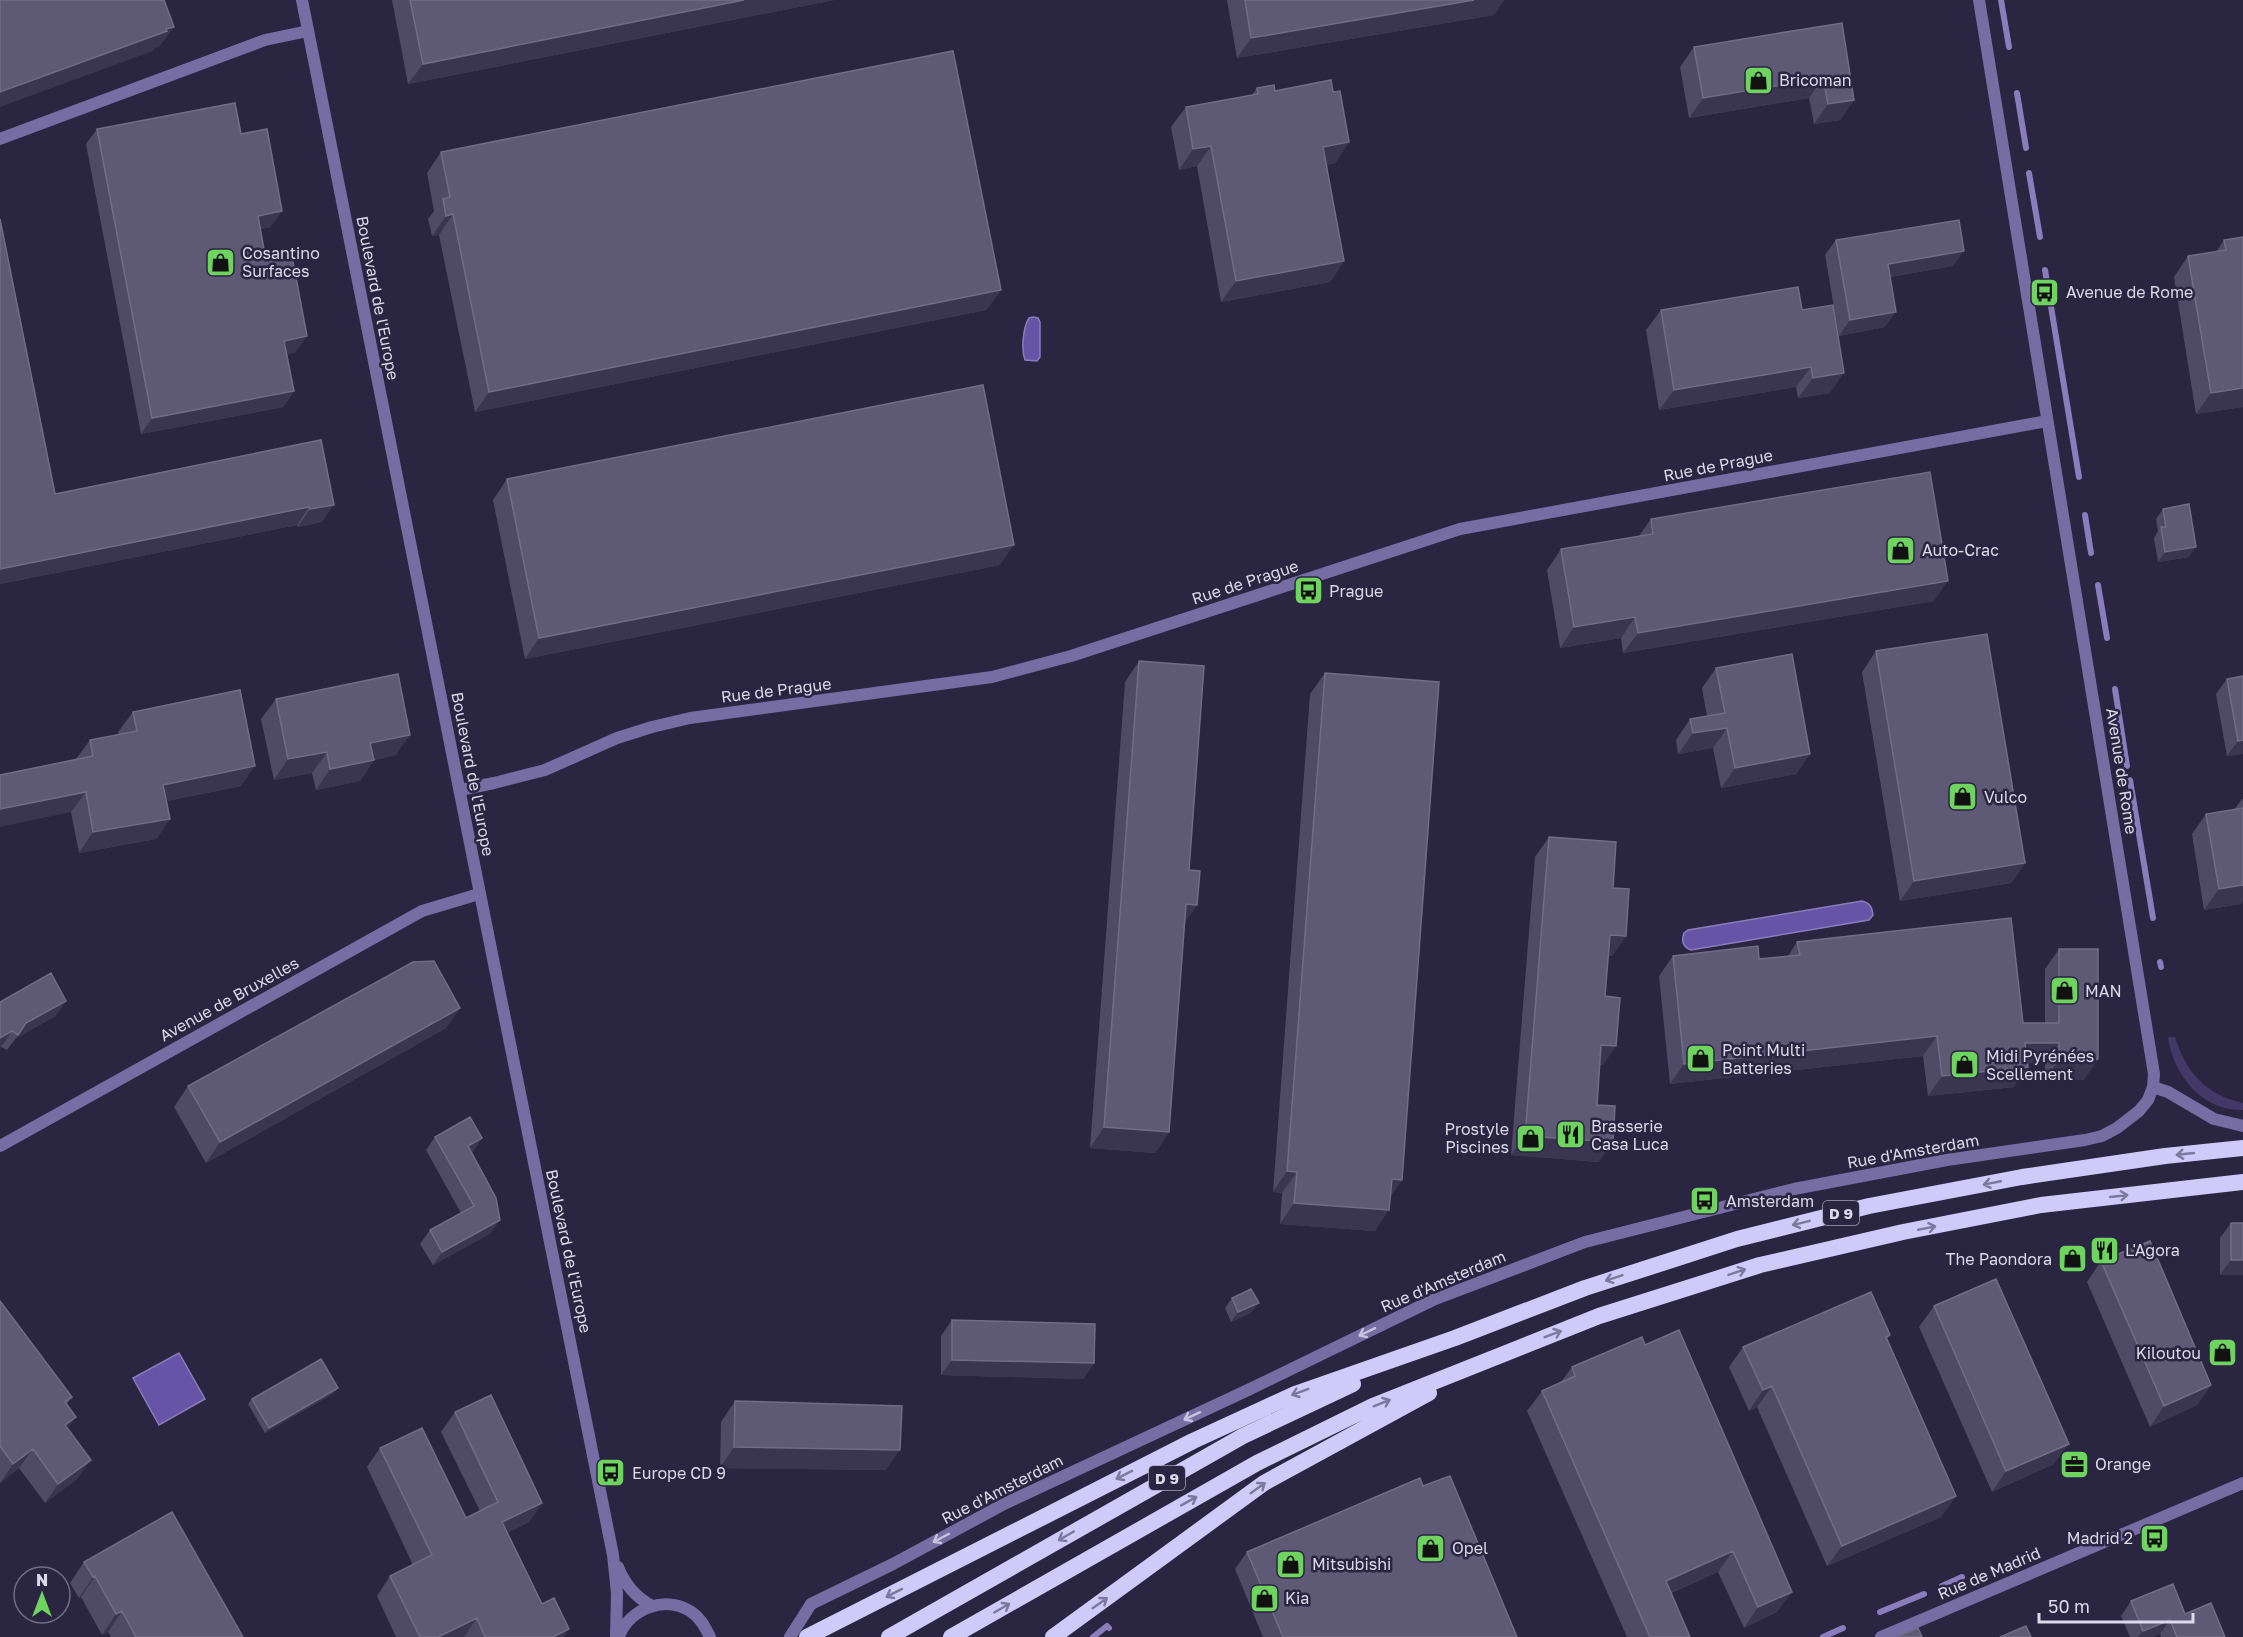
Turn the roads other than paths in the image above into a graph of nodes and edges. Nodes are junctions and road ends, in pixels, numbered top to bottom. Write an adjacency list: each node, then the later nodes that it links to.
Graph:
1 (302, 0): 3 (street, Boulevard de l'Europe)
2 (1979, 0): 5 (street, Avenue de Rome)
3 (308, 31): 4 (street); 6 (street, Boulevard de l'Europe)
4 (0, 139)
5 (2047, 421): 6 (street, Rue de Prague); 8 (street, Avenue de Rome)
6 (460, 790): 7 (street, Boulevard de l'Europe)
7 (479, 894): 10 (street, Avenue de Bruxelles); 16 (street, Boulevard de l'Europe)
8 (2153, 1087): 9 (street); 20 (street, Rue d'Amsterdam, one-way to 20)
9 (2243, 1126)
10 (0, 1146)
11 (2243, 1148): 13 (highway, D 9, one-way to 13)
12 (2243, 1182): 14 (highway, D 9, one-way to 12)
13 (1455, 1338): 21 (highway, one-way to 21); 22 (highway, D 9, one-way to 22)
14 (1498, 1355): 23 (highway, D 9, one-way to 14); 24 (highway, one-way to 14)
15 (2243, 1483): 25 (street, Rue de Madrid)
16 (613, 1555): 17 (street, Boulevard de l'Europe); 18 (street, Boulevard de l'Europe)
17 (652, 1606): 18 (street, Boulevard de l'Europe); 19 (street)
18 (617, 1637)
19 (710, 1637)
20 (790, 1637)
21 (807, 1637)
22 (889, 1637)
23 (951, 1637)
24 (1053, 1637)
25 (1881, 1637)

